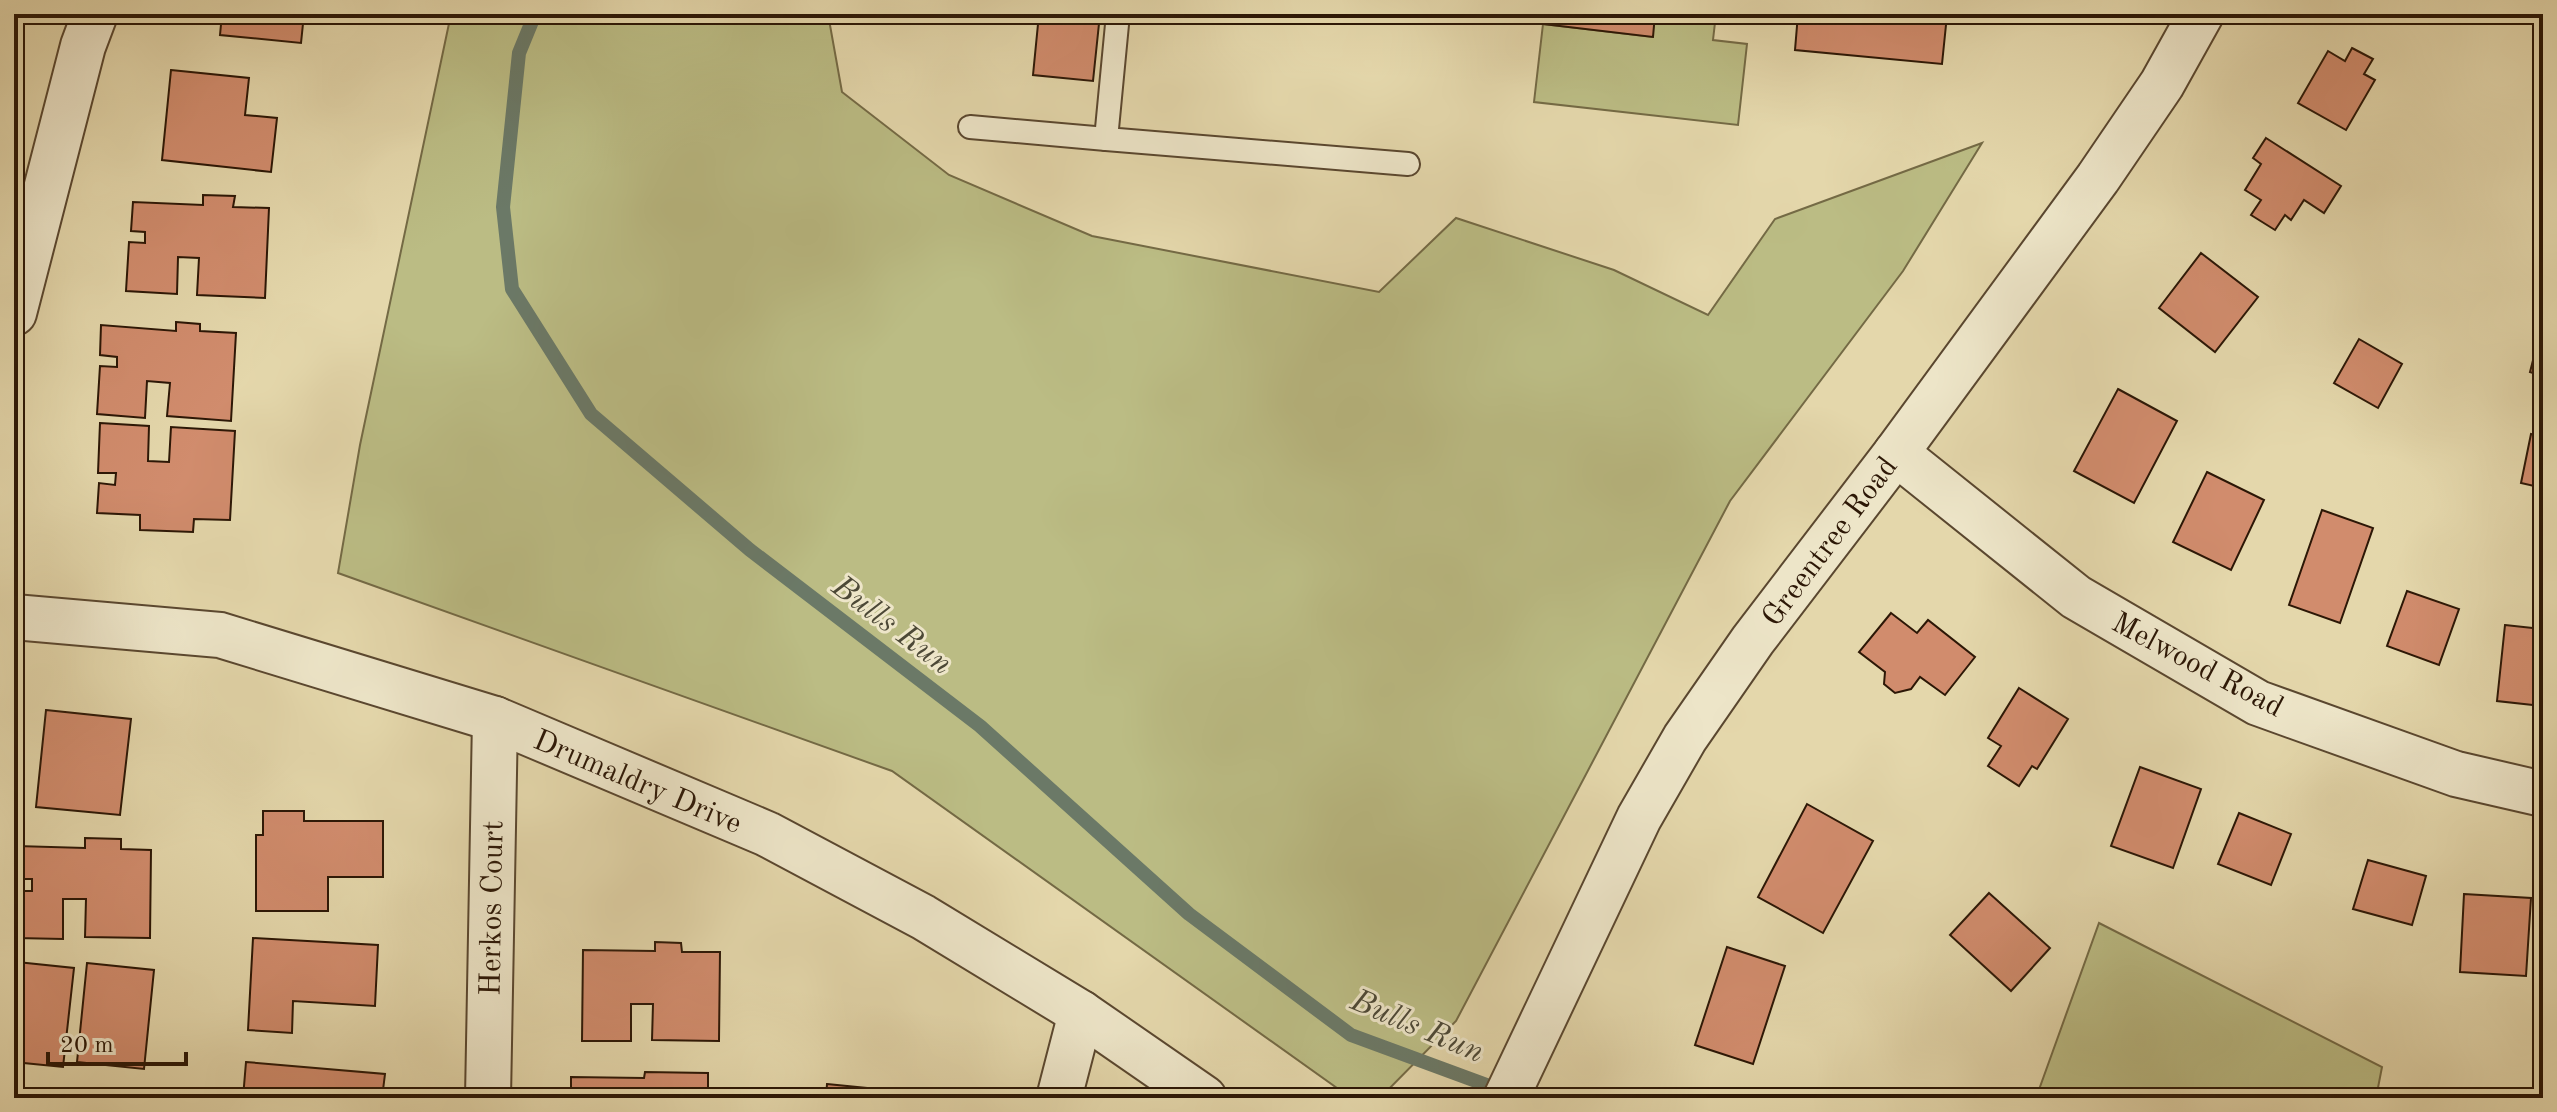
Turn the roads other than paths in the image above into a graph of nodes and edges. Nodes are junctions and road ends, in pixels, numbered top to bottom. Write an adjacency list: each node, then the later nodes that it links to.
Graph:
1 (95, 14): 7 (street)
2 (1118, 14): 5 (lane)
3 (2201, 14): 8 (street, Greentree Road)
4 (970, 127): 5 (lane)
5 (1106, 139): 6 (lane)
6 (1408, 164)
7 (14, 313)
8 (1896, 453): 11 (street, Melwood Road); 16 (street, Greentree Road)
9 (14, 617): 10 (street, Drumaldry Drive)
10 (495, 719): 12 (street, Drumaldry Drive); 13 (street, Herkos Court)
11 (2543, 794)
12 (1081, 1013): 14 (street); 15 (street, Drumaldry Drive)
13 (488, 1098)
14 (1059, 1098)
15 (1204, 1098)
16 (1506, 1098)

